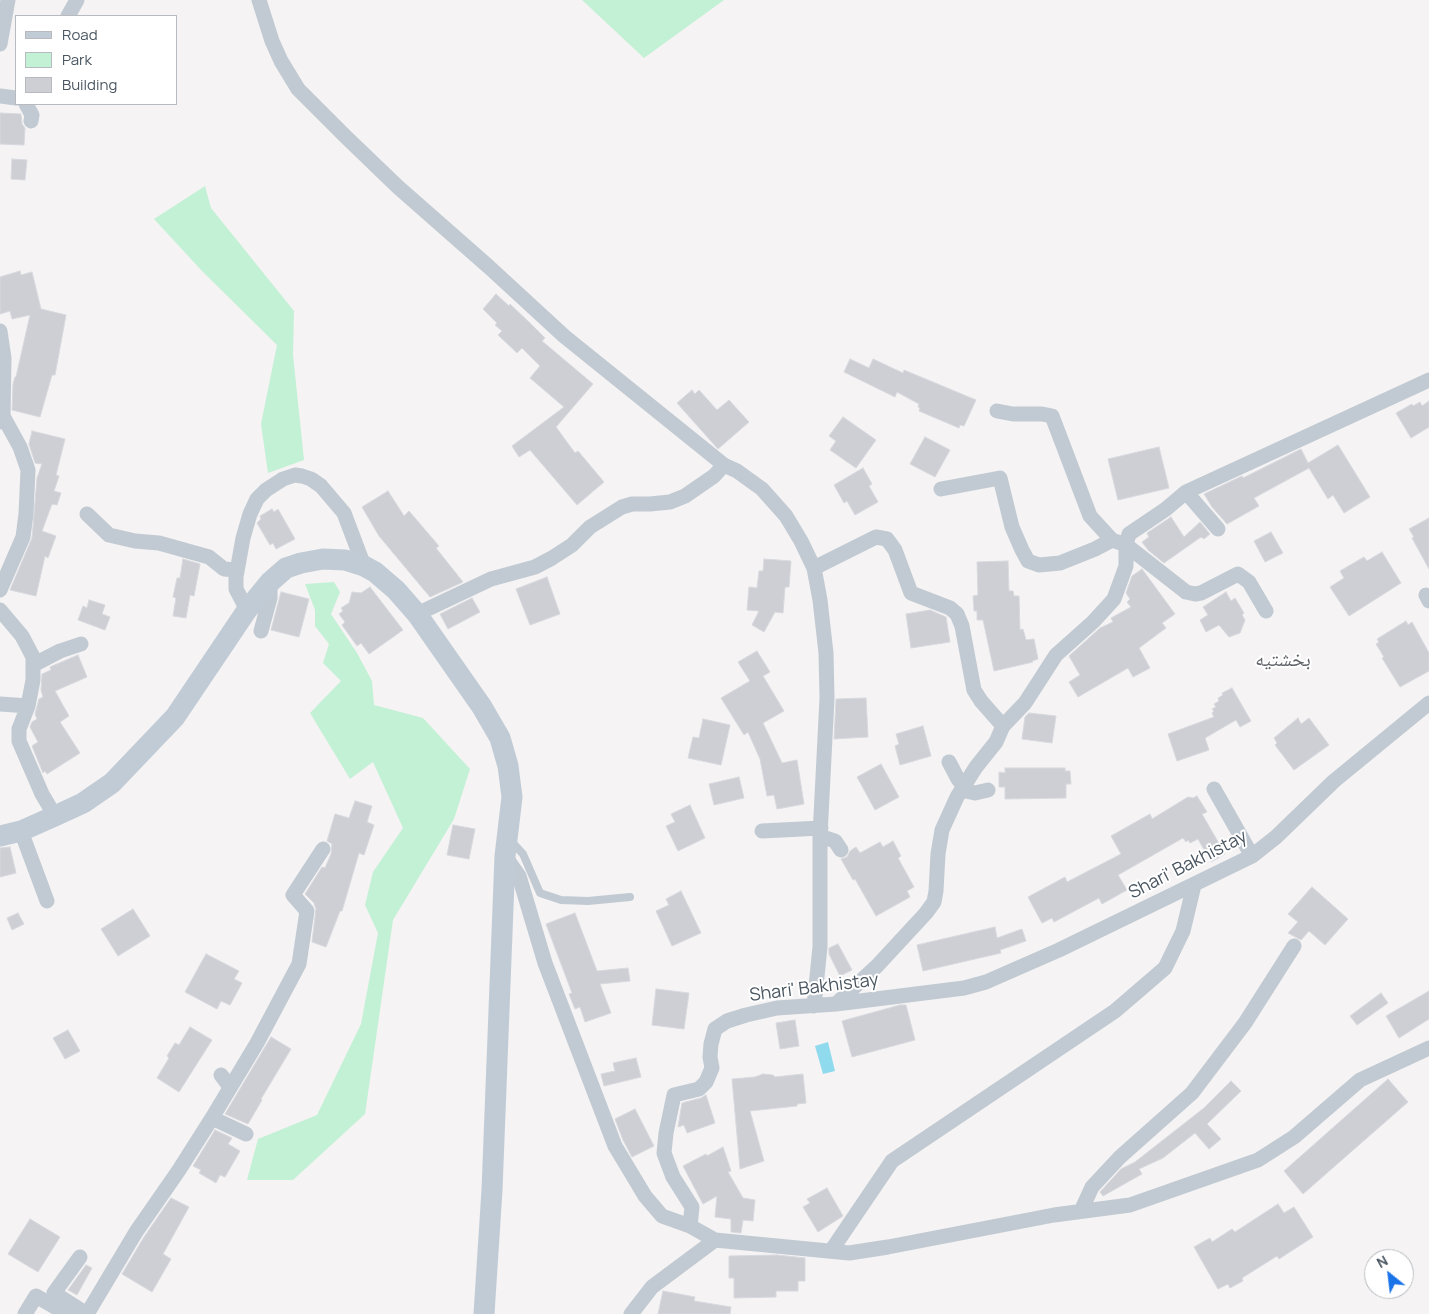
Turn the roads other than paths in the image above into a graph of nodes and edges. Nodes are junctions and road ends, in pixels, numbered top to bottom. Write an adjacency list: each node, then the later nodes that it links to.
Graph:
1 (8, 0): 5 (street)
2 (77, 0): 4 (street)
3 (259, 0): 16 (street)
4 (69, 15)
5 (0, 44)
6 (0, 88): 7 (street)
7 (15, 90)
8 (0, 96): 9 (street)
9 (15, 98)
10 (27, 105): 11 (street)
11 (31, 121)
12 (0, 331): 15 (street)
13 (1429, 380): 18 (street)
14 (997, 411): 21 (street)
15 (1, 419): 26 (street)
16 (724, 465): 23 (street); 30 (street)
17 (941, 489): 21 (street)
18 (1186, 492): 20 (street); 21 (street)
19 (87, 514): 24 (street)
20 (1218, 529)
21 (1119, 542): 29 (street); 37 (street)
22 (364, 566): 24 (street); 25 (main road); 30 (main road)
23 (814, 568): 37 (street); 45 (street)
24 (236, 570): 28 (street)
25 (270, 582): 28 (main road); 31 (street)
26 (0, 590)
27 (0, 610): 33 (street)
28 (248, 610): 42 (main road)
29 (1266, 611)
30 (417, 614): 46 (main road)
31 (262, 631)
32 (81, 644): 33 (street)
33 (33, 665): 36 (street)
34 (1429, 702): 49 (street, Shari' Bakhistay)
35 (0, 704): 36 (street)
36 (28, 706): 42 (street)
37 (1003, 726): 39 (street)
38 (949, 762): 39 (street)
39 (963, 788): 41 (street); 54 (street)
40 (1214, 789): 49 (street)
41 (988, 790)
42 (54, 816): 43 (main road)
43 (6, 831): 52 (street)
44 (762, 831): 45 (street)
45 (821, 832): 48 (street); 55 (street)
46 (506, 847): 51 (lane); 60 (street); 67 (main road)
47 (323, 849): 57 (street)
48 (841, 850)
49 (1252, 856): 50 (street, Shari' Bakhistay)
50 (1194, 885): 54 (street, Shari' Bakhistay); 62 (street)
51 (630, 897)
52 (47, 901)
53 (1294, 946): 59 (street)
54 (836, 1004): 55 (street, Shari' Bakhistay)
55 (814, 1006): 60 (street, Shari' Bakhistay)
56 (1429, 1048): 59 (street)
57 (212, 1118): 58 (street); 66 (street)
58 (246, 1134)
59 (1081, 1211): 62 (street)
60 (690, 1226): 61 (street)
61 (715, 1240): 62 (street); 68 (street)
62 (831, 1251)
63 (80, 1257): 66 (street)
64 (25, 1314): 65 (street)
65 (67, 1314)
66 (87, 1314)
67 (484, 1314)
68 (631, 1314)

